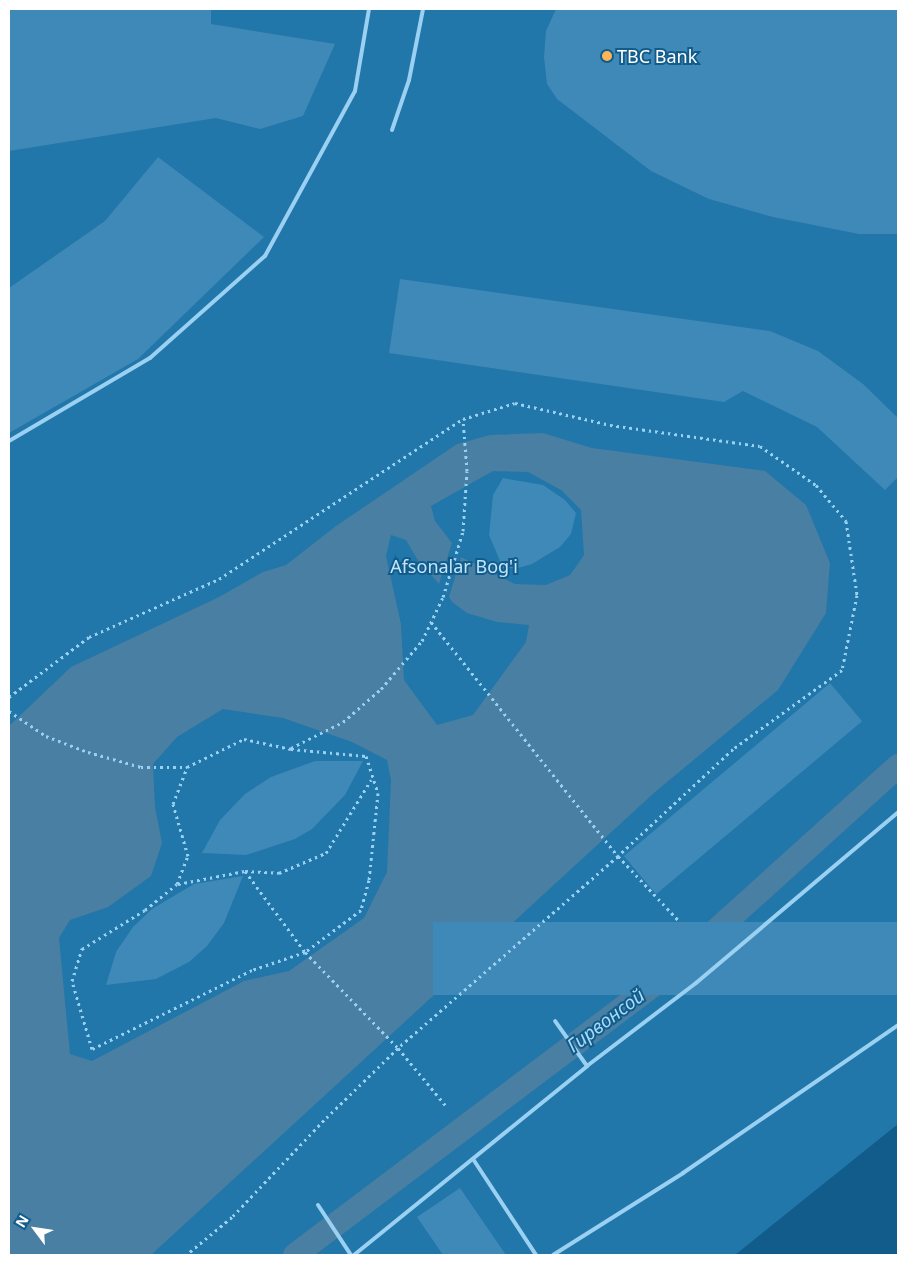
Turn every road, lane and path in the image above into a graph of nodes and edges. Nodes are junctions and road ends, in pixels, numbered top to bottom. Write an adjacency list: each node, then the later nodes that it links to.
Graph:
1 (369, 9): 5 (lane)
2 (423, 9): 3 (lane)
3 (392, 130)
4 (463, 419): 6 (path); 7 (path); 13 (path)
5 (9, 441)
6 (432, 622): 9 (path); 13 (path)
7 (9, 697)
8 (9, 711): 10 (path)
9 (291, 749): 10 (path); 11 (path)
10 (187, 767): 15 (path)
11 (371, 780): 14 (path); 17 (path)
12 (898, 812): 21 (lane)
13 (618, 856): 16 (path); 20 (path)
14 (245, 871): 15 (path); 17 (path)
15 (178, 884): 17 (path)
16 (678, 920)
17 (305, 952): 20 (path)
18 (555, 1021): 21 (lane)
19 (898, 1025): 28 (lane)
20 (398, 1048): 22 (path); 25 (path)
21 (587, 1066): 23 (lane)
22 (447, 1107)
23 (473, 1159): 26 (lane); 27 (lane)
24 (318, 1205): 26 (lane)
25 (186, 1255)
26 (353, 1255)
27 (536, 1255)
28 (553, 1255)

